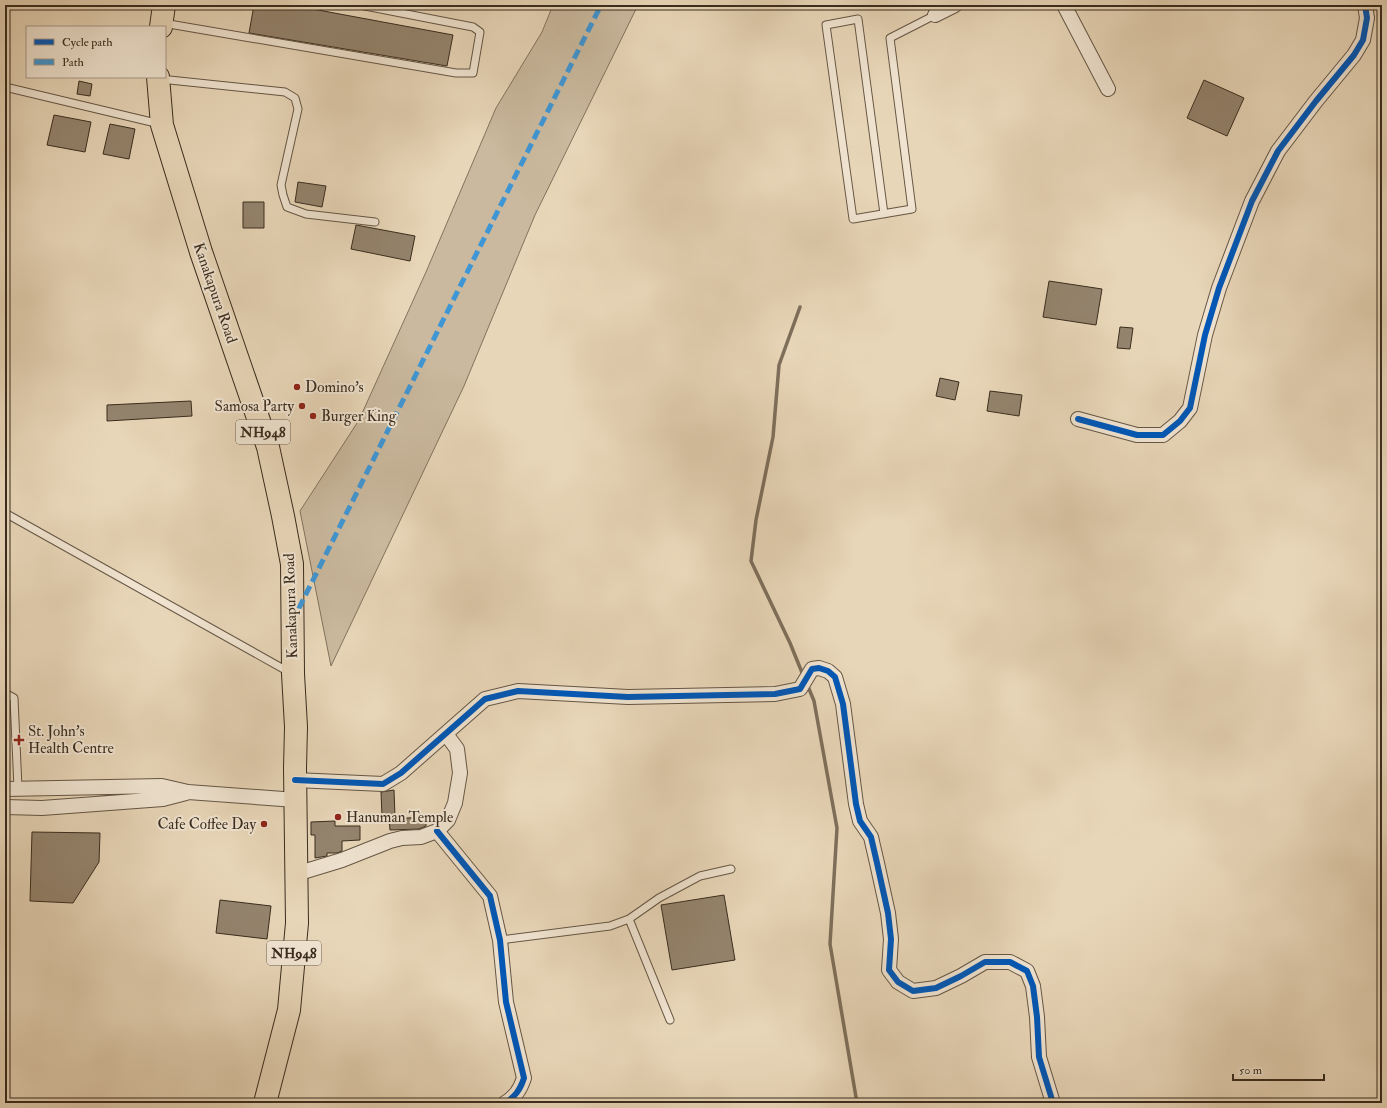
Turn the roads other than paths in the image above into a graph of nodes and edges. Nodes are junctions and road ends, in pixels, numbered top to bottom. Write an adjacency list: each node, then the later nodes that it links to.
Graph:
1 (360, 5): 6 (lane)
2 (954, 5): 5 (street)
3 (1064, 5): 9 (street)
4 (1365, 5): 13 (street)
5 (935, 15): 11 (lane)
6 (163, 18)
7 (158, 78): 10 (highway, Kanakapura Road / NH948); 12 (lane)
8 (5, 88): 10 (lane)
9 (1108, 89)
10 (162, 125): 15 (highway, Kanakapura Road / NH948)
11 (884, 214): 11 (lane)
12 (375, 222)
13 (1078, 419)
14 (5, 514): 15 (lane)
15 (293, 674): 20 (highway, Kanakapura Road / NH948)
16 (5, 693): 18 (lane)
17 (446, 734): 20 (street); 24 (street); 32 (street)
18 (12, 788): 19 (street)
19 (40, 788): 21 (street); 23 (street)
20 (296, 790): 21 (street); 26 (highway, Kanakapura Road / NH948)
21 (188, 792): 23 (street)
22 (5, 807): 23 (street)
23 (42, 808)
24 (437, 831): 26 (street); 28 (street)
25 (731, 869): 27 (lane)
26 (296, 874): 30 (highway, Kanakapura Road / NH948)
27 (628, 919): 28 (lane); 29 (lane)
28 (500, 940): 31 (street)
29 (670, 1020)
30 (265, 1103)
31 (505, 1103)
32 (1053, 1103)

